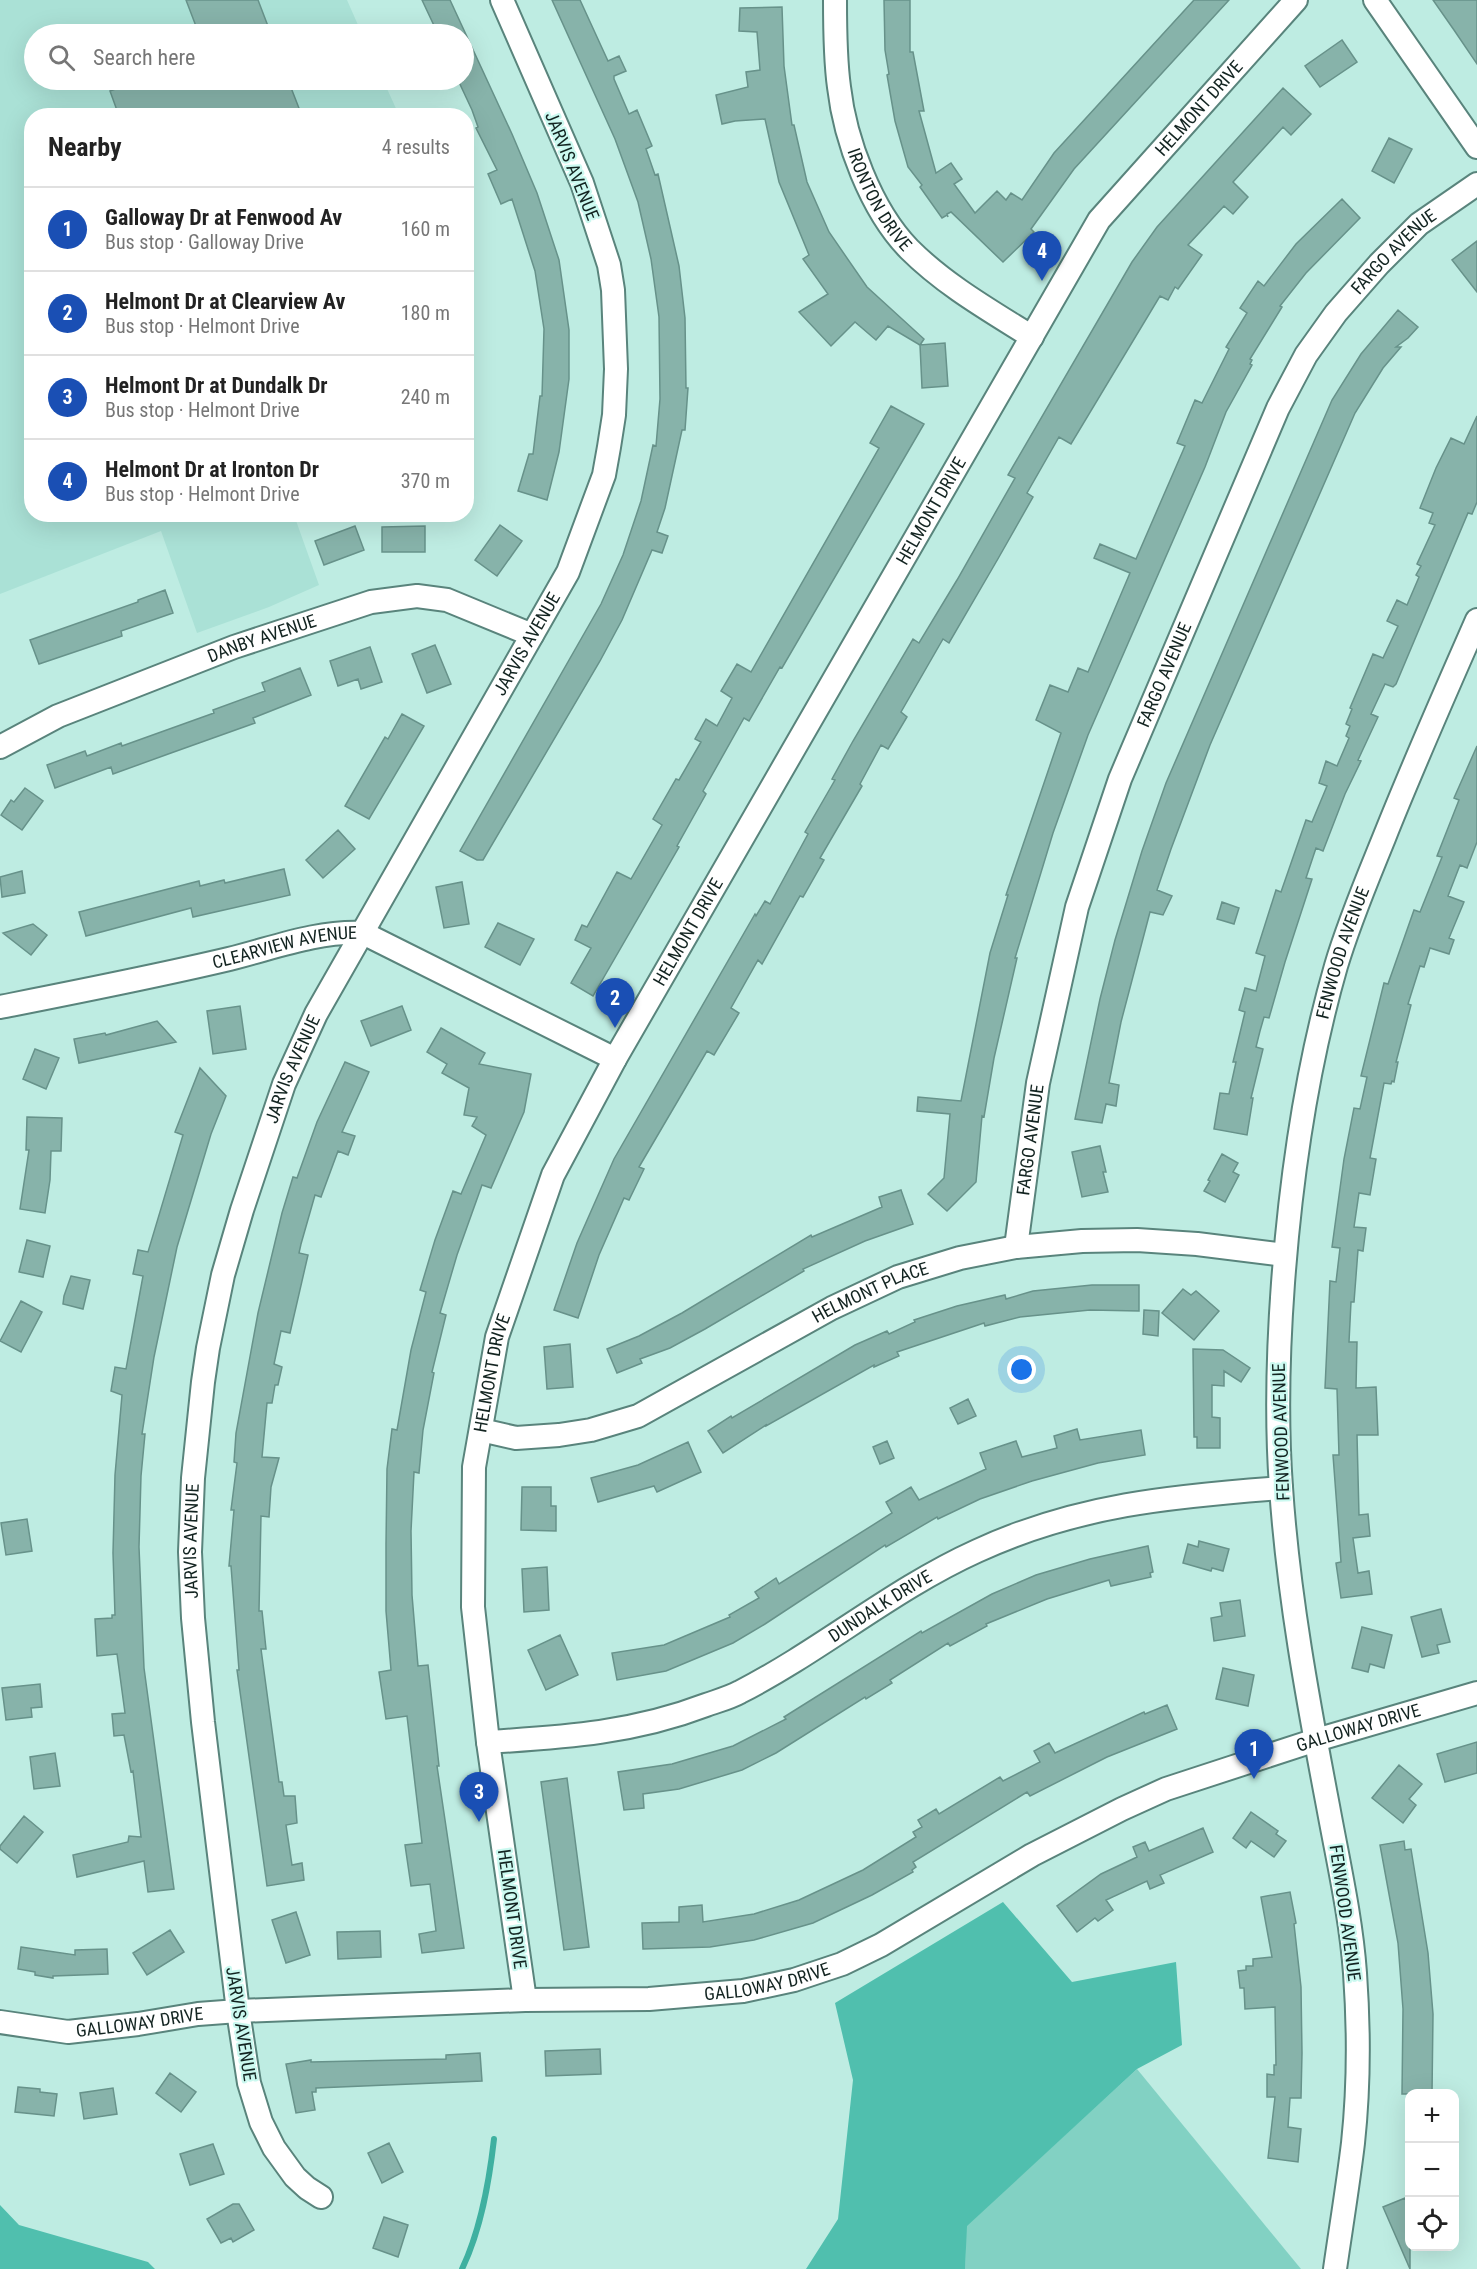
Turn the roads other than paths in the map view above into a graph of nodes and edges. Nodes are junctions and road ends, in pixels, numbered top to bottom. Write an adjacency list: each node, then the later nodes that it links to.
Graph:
1 (502, 0): 9 (street, JARVIS AVENUE)
2 (835, 0): 7 (street, IRONTON DRIVE)
3 (1296, 0): 7 (street, HELMONT DRIVE)
4 (1374, 0): 5 (street)
5 (1477, 147)
6 (1477, 184): 14 (street, FARGO AVENUE)
7 (1032, 336): 13 (street, HELMONT DRIVE)
8 (1477, 620): 15 (street, FENWOOD AVENUE)
9 (532, 635): 10 (street, DANBY AVENUE); 11 (street, JARVIS AVENUE)
10 (0, 747)
11 (363, 933): 12 (street, CLEARVIEW AVENUE); 13 (street, CLEARVIEW AVENUE); 22 (street, JARVIS AVENUE)
12 (0, 1007)
13 (615, 1059): 16 (street, HELMONT DRIVE)
14 (1016, 1247): 15 (street, HELMONT PLACE); 16 (street, HELMONT PLACE)
15 (1285, 1255): 17 (street, FENWOOD AVENUE)
16 (481, 1430): 20 (street, HELMONT DRIVE)
17 (1281, 1488): 19 (street, FENWOOD AVENUE); 20 (street, DUNDALK DRIVE)
18 (1477, 1693): 19 (street, GALLOWAY DRIVE)
19 (1316, 1740): 21 (street, GALLOWAY DRIVE); 25 (street, FENWOOD AVENUE)
20 (488, 1742): 21 (street, HELMONT DRIVE)
21 (525, 2000): 22 (street, GALLOWAY DRIVE)
22 (238, 2011): 23 (street, GALLOWAY DRIVE); 24 (street, JARVIS AVENUE)
23 (0, 2022)
24 (321, 2197)
25 (1335, 2269)

